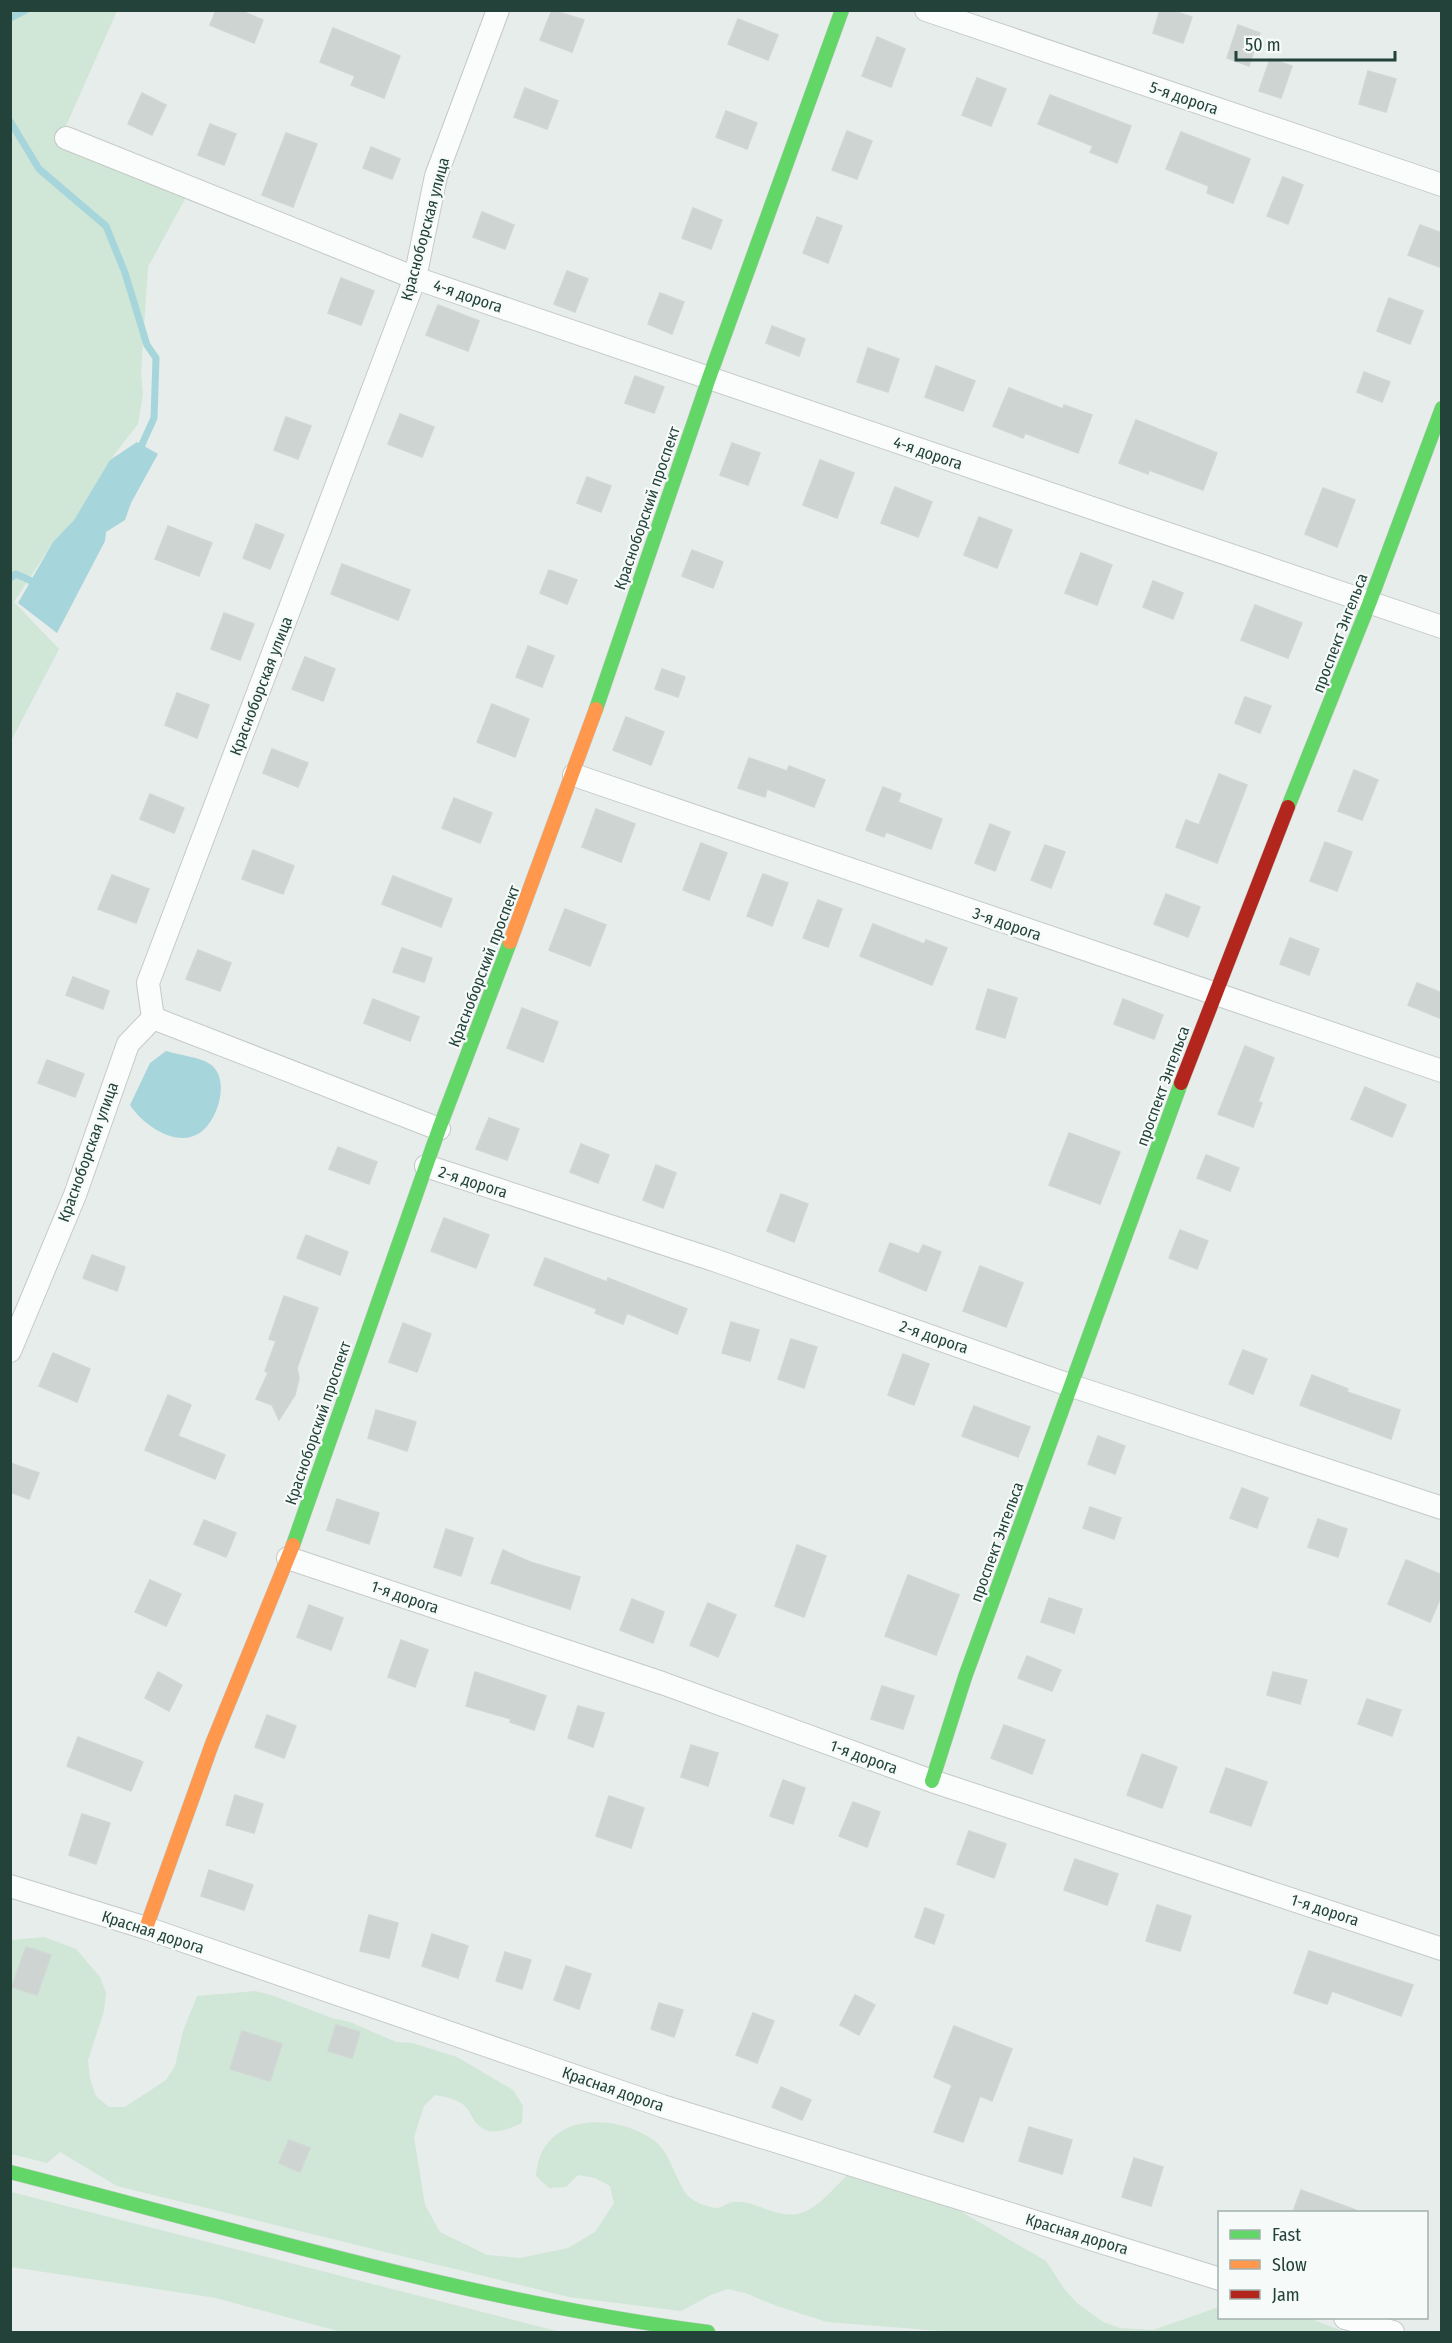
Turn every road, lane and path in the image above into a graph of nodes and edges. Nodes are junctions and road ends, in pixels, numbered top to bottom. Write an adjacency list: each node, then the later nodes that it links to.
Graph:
1 (498, 10): 6 (street, Красноборская улица)
2 (842, 10): 7 (street, Красноборский проспект)
3 (926, 10): 5 (street, 5-я дорога)
4 (66, 138): 6 (street, 4-я дорога)
5 (1442, 184)
6 (415, 278): 7 (street, 4-я дорога); 13 (street, Красноборская улица)
7 (709, 378): 9 (street, 4-я дорога); 11 (street, Красноборский проспект)
8 (1442, 408): 9 (street, проспект Энгельса)
9 (1369, 604): 10 (street, 4-я дорога); 12 (street, проспект Энгельса)
10 (1442, 627)
11 (574, 775): 12 (street, 3-я дорога); 15 (street, Красноборский проспект)
12 (1214, 994): 14 (street, 3-я дорога); 18 (street, проспект Энгельса)
13 (153, 1018): 15 (street); 17 (street, Красноборская улица)
14 (1442, 1071)
15 (439, 1129): 16 (street, Красноборский проспект)
16 (426, 1166): 18 (street, 2-я дорога); 20 (street, Красноборский проспект)
17 (10, 1351)
18 (1072, 1386): 19 (street, 2-я дорога); 21 (street, проспект Энгельса)
19 (1442, 1508)
20 (288, 1558): 21 (street, 1-я дорога); 23 (street, Красноборский проспект)
21 (932, 1781): 24 (street, 1-я дорога)
22 (10, 1886): 23 (street, Красная дорога)
23 (146, 1928): 26 (street, Красная дорога)
24 (1442, 1949)
25 (10, 2172): 28 (street)
26 (1218, 2278)
27 (1348, 2319): 29 (street)
28 (708, 2332)
29 (1393, 2332)

